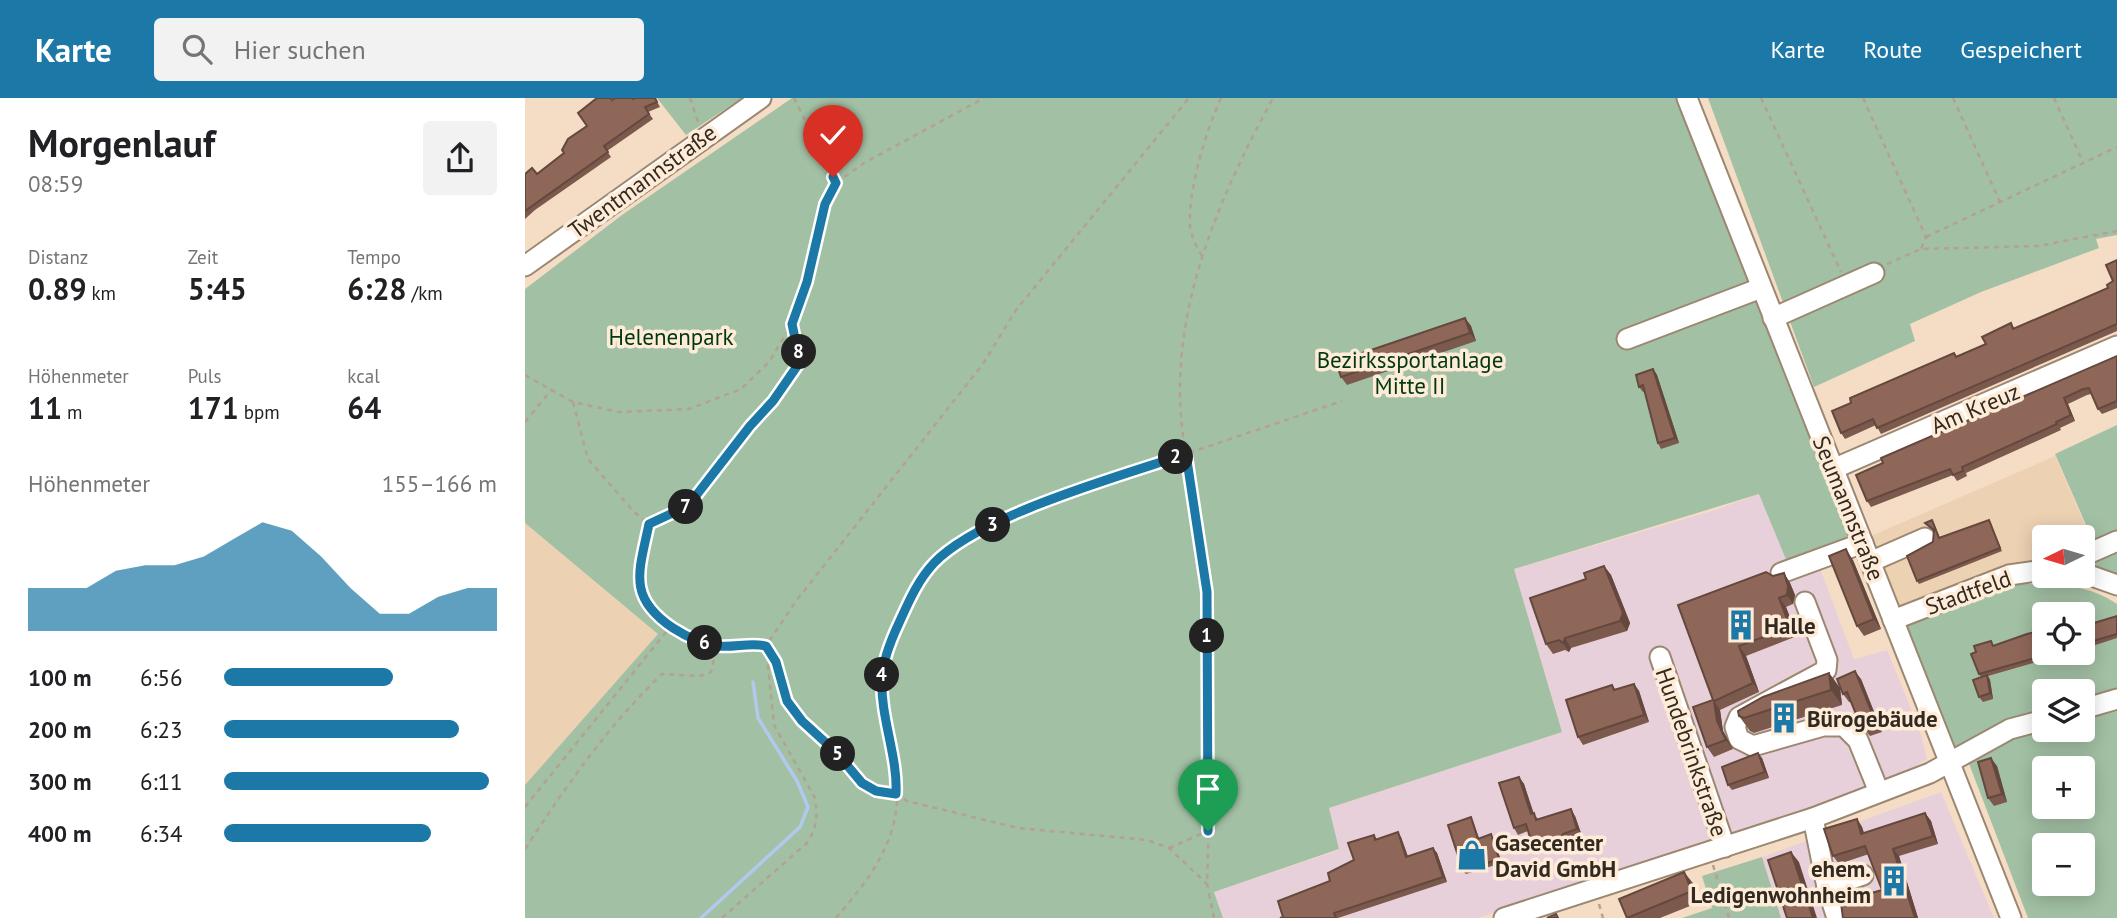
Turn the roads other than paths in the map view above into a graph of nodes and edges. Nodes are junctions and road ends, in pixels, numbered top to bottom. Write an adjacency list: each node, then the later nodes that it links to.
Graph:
1 (761, 98): 3 (street, Twentmannstraße)
2 (1687, 98): 5 (street, Seumannstraße)
3 (525, 266)
4 (1874, 272): 6 (street)
5 (1761, 288): 6 (street, Seumannstraße); 7 (street)
6 (1773, 318): 9 (street, Seumannstraße)
7 (1627, 339)
8 (2117, 346): 9 (street, Am Kreuz)
9 (1833, 469): 12 (street, Seumannstraße)
10 (1925, 538): 15 (street)
11 (2117, 541): 13 (street)
12 (1863, 543): 15 (street, Seumannstraße); 18 (street)
13 (2095, 551)
14 (2021, 559): 16 (street)
15 (1870, 562): 22 (street, Seumannstraße)
16 (2032, 564)
17 (2032, 571): 22 (street, Stadtfeld)
18 (1781, 573)
19 (2095, 578): 20 (street)
20 (2117, 586)
21 (1805, 602): 28 (street)
22 (1893, 620): 27 (street, Seumannstraße)
23 (1660, 657): 30 (street, Hundebrinkstraße)
24 (2117, 699): 25 (street)
25 (2095, 705)
26 (2032, 723): 27 (street, Hundebrinkstraße)
27 (1949, 764): 28 (street, Hundebrinkstraße); 35 (street, Seumannstraße)
28 (1878, 792): 29 (street, Hundebrinkstraße)
29 (1812, 818): 30 (street, Hundebrinkstraße); 32 (street)
30 (1717, 849): 33 (street, Hundebrinkstraße)
31 (1863, 875): 32 (street)
32 (1827, 887): 34 (street)
33 (1504, 918)
34 (1837, 918)
35 (2011, 918)

